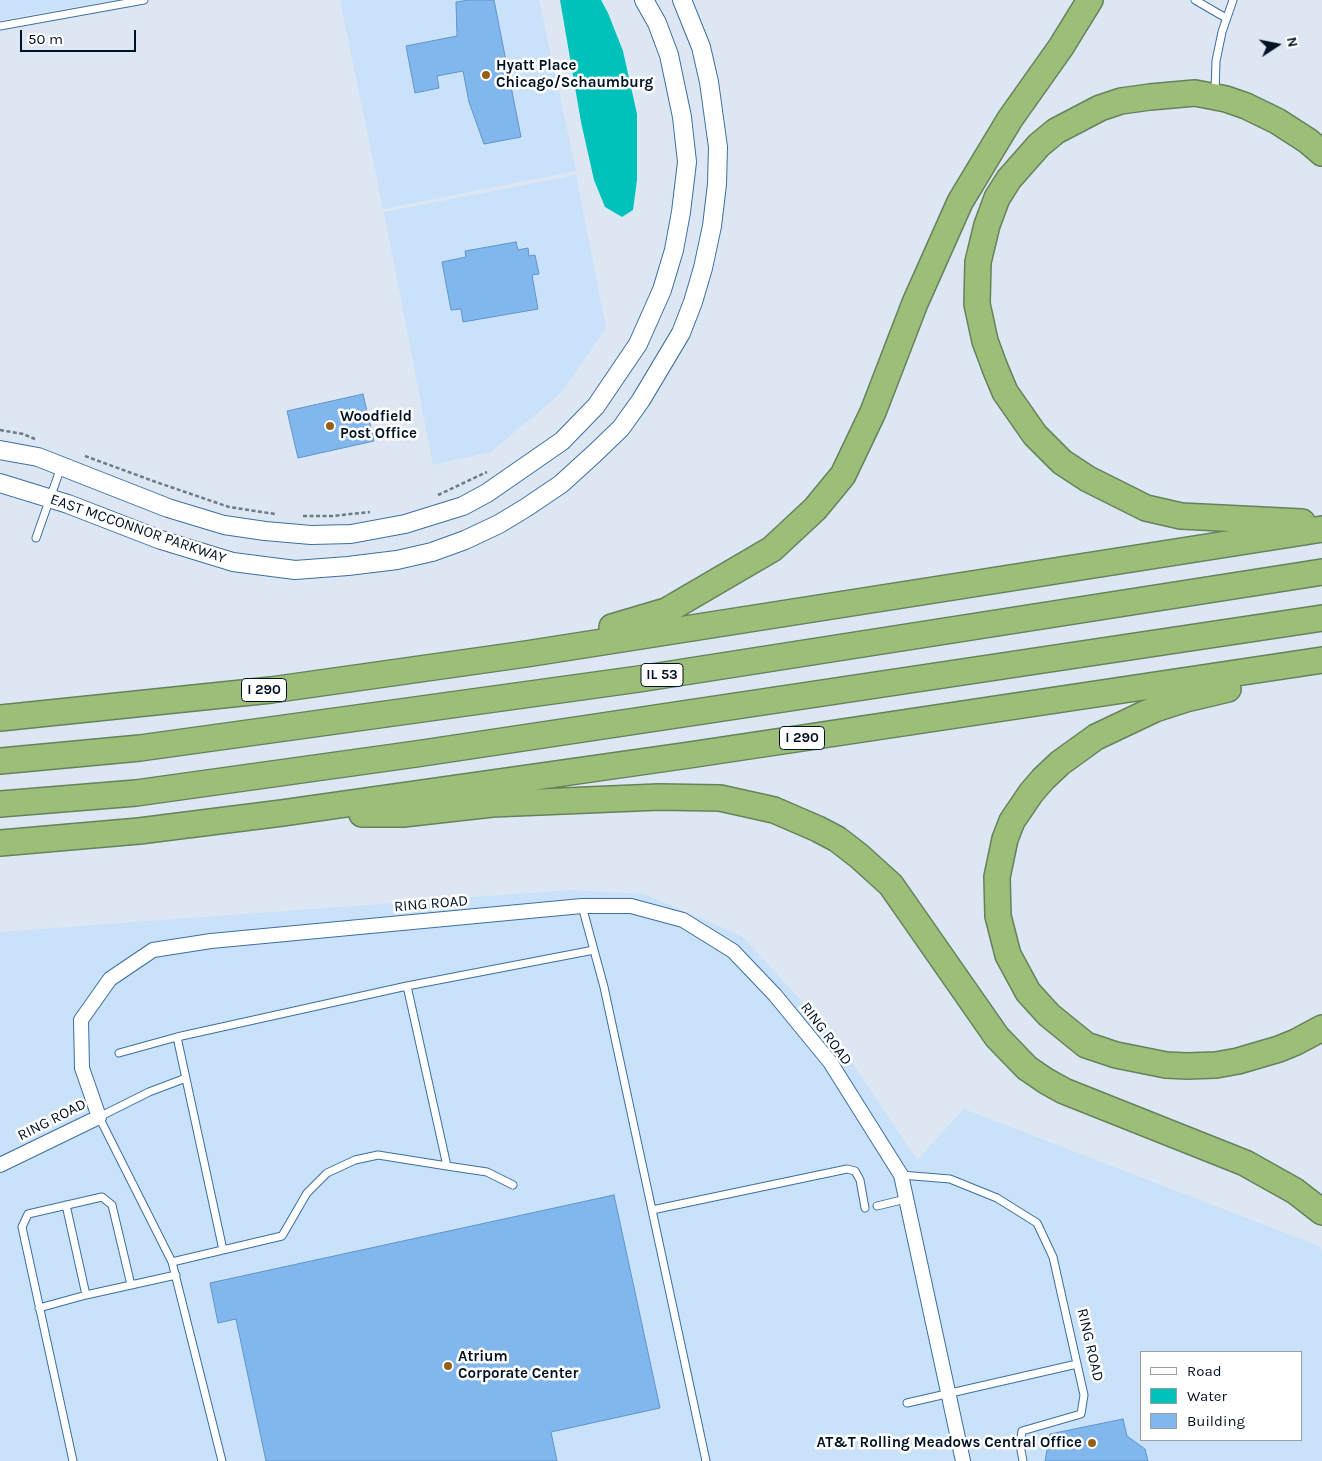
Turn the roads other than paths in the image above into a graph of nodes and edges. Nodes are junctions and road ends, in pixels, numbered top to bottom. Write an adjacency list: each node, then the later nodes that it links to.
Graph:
1 (144, 0): 8 (lane)
2 (644, 0): 12 (street, EAST MCCONNOR PARKWAY)
3 (682, 0): 14 (street, EAST MCCONNOR PARKWAY)
4 (1090, 0): 20 (highway)
5 (1194, 0): 7 (lane)
6 (1233, 0): 7 (lane)
7 (1226, 18): 9 (lane)
8 (0, 26)
9 (1215, 97): 10 (highway); 15 (highway)
10 (1322, 153)
11 (0, 450): 12 (street, EAST MCCONNOR PARKWAY)
12 (61, 466): 14 (lane)
13 (0, 483): 14 (street, EAST MCCONNOR PARKWAY)
14 (50, 498): 17 (lane)
15 (1322, 523)
16 (1322, 529): 20 (highway, I 290)
17 (36, 538)
18 (1322, 572): 23 (highway, IL 53)
19 (1322, 618): 24 (highway)
20 (526, 654): 22 (highway, I 290)
21 (1322, 662): 25 (highway, I 290); 30 (highway)
22 (0, 718)
23 (0, 761)
24 (0, 804)
25 (282, 813): 26 (highway, I 290); 44 (highway)
26 (0, 843)
27 (582, 906): 28 (lane); 34 (street, RING ROAD); 37 (street, RING ROAD)
28 (594, 950): 29 (lane); 43 (lane)
29 (407, 986): 31 (lane); 36 (lane)
30 (1322, 1028)
31 (177, 1037): 32 (lane); 33 (lane)
32 (118, 1053)
33 (186, 1078): 34 (lane); 45 (lane)
34 (99, 1117): 35 (street, RING ROAD); 46 (lane)
35 (0, 1165)
36 (447, 1166): 38 (lane); 45 (lane)
37 (900, 1175): 39 (street, RING ROAD); 51 (lane, RING ROAD)
38 (513, 1185)
39 (906, 1199): 41 (lane); 52 (street, RING ROAD)
40 (66, 1205): 48 (lane); 49 (lane); 50 (lane)
41 (877, 1206)
42 (865, 1208): 43 (lane)
43 (652, 1210): 56 (lane)
44 (1322, 1212)
45 (223, 1250): 46 (lane)
46 (172, 1262): 47 (lane)
47 (176, 1275): 48 (lane); 55 (lane)
48 (131, 1285): 49 (lane)
49 (86, 1295): 50 (lane)
50 (39, 1308): 54 (lane)
51 (1077, 1364): 52 (lane); 58 (lane, RING ROAD)
52 (948, 1394): 53 (lane); 57 (street, RING ROAD)
53 (907, 1404)
54 (73, 1461)
55 (222, 1461)
56 (706, 1461)
57 (963, 1461)
58 (1023, 1461)

